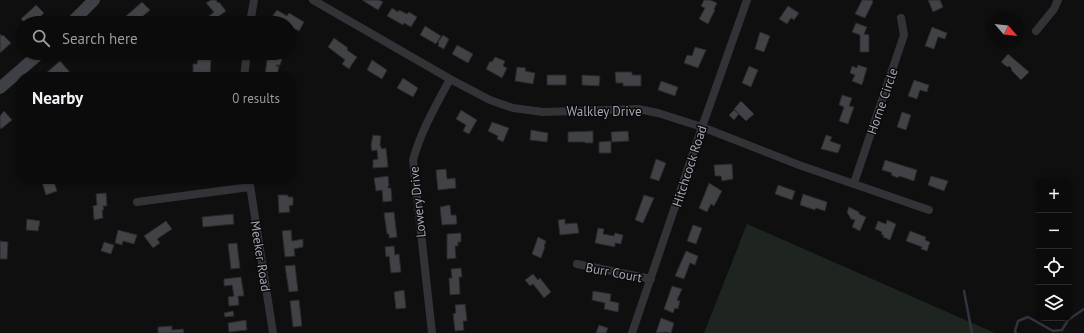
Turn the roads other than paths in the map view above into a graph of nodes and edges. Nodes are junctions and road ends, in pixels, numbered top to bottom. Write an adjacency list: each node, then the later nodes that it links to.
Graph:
1 (94, 0): 6 (street)
2 (254, 0): 7 (street)
3 (313, 0): 15 (street, Walkley Drive)
4 (747, 0): 17 (street, Hitchcock Road)
5 (1058, 0): 9 (street)
6 (78, 16)
7 (251, 16)
8 (901, 18): 18 (street, Horne Circle)
9 (1036, 31)
10 (32, 60): 12 (street)
11 (246, 60): 13 (street)
12 (18, 72)
13 (245, 72)
14 (16, 74): 16 (street)
15 (450, 79): 17 (street, Walkley Drive); 26 (street, Lowery Drive)
16 (0, 88)
17 (702, 127): 18 (street, Walkley Drive); 24 (street, Hitchcock Road)
18 (854, 183): 22 (street, Walkley Drive)
19 (244, 184): 21 (street)
20 (250, 184): 25 (street, Meeker Road)
21 (137, 202)
22 (929, 210)
23 (577, 264): 24 (street, Burr Court)
24 (651, 279): 27 (street, Hitchcock Road)
25 (273, 333)
26 (432, 333)
27 (632, 333)

